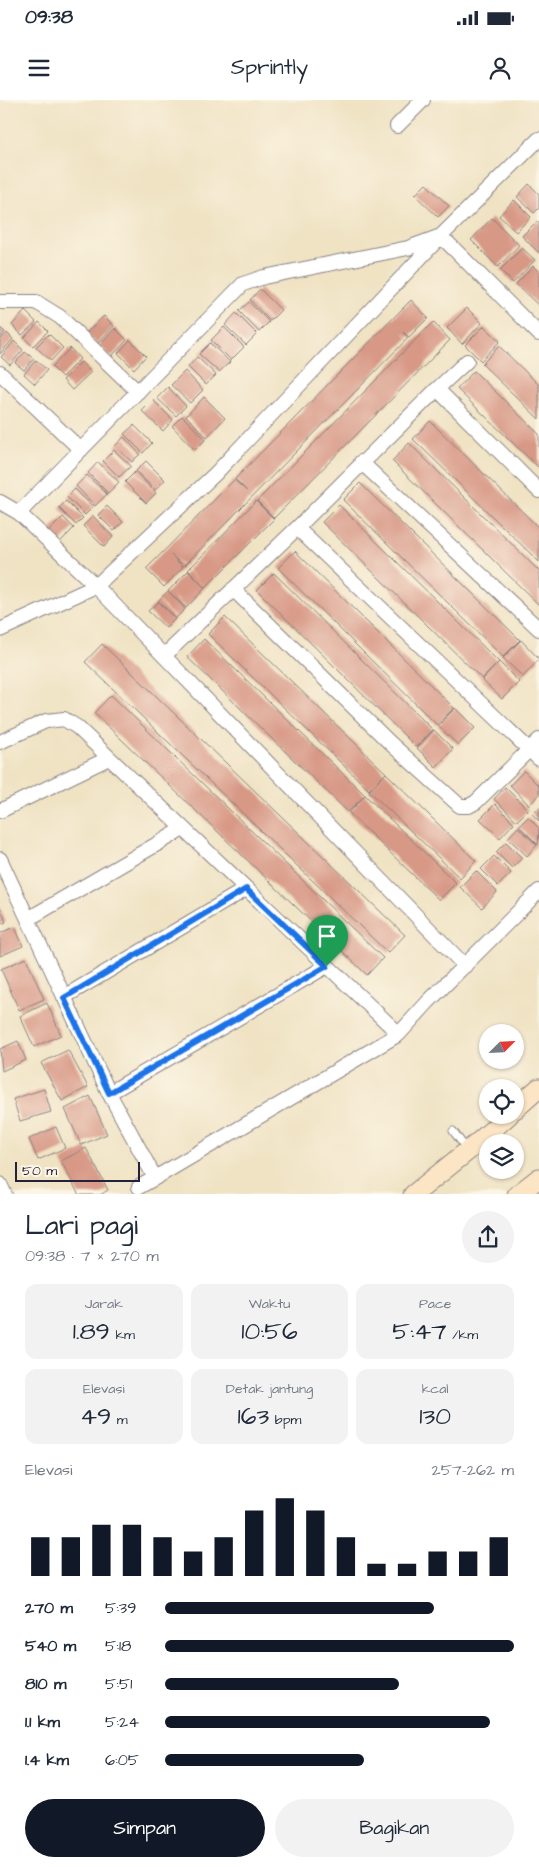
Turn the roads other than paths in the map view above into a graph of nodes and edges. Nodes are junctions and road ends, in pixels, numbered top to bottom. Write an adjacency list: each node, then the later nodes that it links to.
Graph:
1 (423, 100): 2 (street)
2 (397, 126)
3 (539, 139): 4 (street)
4 (441, 236): 6 (street); 10 (street); 17 (street)
5 (0, 302): 10 (street)
6 (539, 334)
7 (467, 361): 9 (street)
8 (0, 373): 11 (street)
9 (436, 389): 12 (street); 13 (street)
10 (138, 392): 11 (street)
11 (81, 450): 15 (street)
12 (361, 462): 16 (street); 19 (street)
13 (539, 491)
14 (0, 502): 15 (street)
15 (19, 513): 17 (street)
16 (298, 528): 18 (street); 23 (street)
17 (96, 586): 20 (street); 21 (street)
18 (233, 589): 21 (street); 23 (street)
19 (539, 629)
20 (0, 630)
21 (164, 656): 32 (street)
22 (0, 742): 24 (street)
23 (536, 749)
24 (109, 758): 25 (street); 26 (street)
25 (0, 811)
26 (183, 828): 28 (street); 30 (street)
27 (0, 859): 30 (street)
28 (246, 889): 31 (street); 33 (street)
29 (539, 891): 32 (street)
30 (28, 919): 33 (street)
31 (327, 966): 34 (street); 36 (street)
32 (465, 966): 34 (street)
33 (64, 998): 36 (street)
34 (399, 1034): 41 (street)
35 (539, 1088): 37 (main road)
36 (109, 1093): 41 (street)
37 (524, 1101)
38 (499, 1124): 40 (main road)
39 (453, 1131): 40 (lane)
40 (468, 1151): 45 (main road)
41 (155, 1178): 44 (street)
42 (539, 1178): 47 (main road)
43 (0, 1184): 46 (street)
44 (139, 1187)
45 (418, 1193)
46 (5, 1194)
47 (517, 1194)

